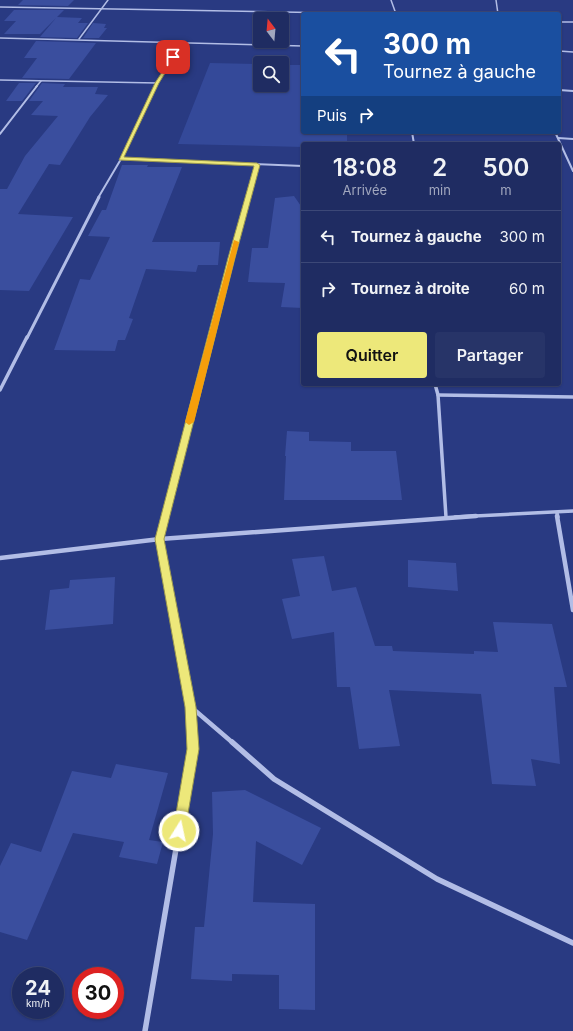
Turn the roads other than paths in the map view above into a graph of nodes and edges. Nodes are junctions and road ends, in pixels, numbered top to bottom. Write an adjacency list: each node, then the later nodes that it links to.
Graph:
1 (108, 0): 5 (street)
2 (391, 0): 7 (street)
3 (496, 0): 8 (street)
4 (0, 7): 5 (street)
5 (101, 9): 6 (street); 12 (street)
6 (301, 12)
7 (395, 12)
8 (498, 12)
9 (561, 22): 10 (street)
10 (573, 22)
11 (0, 38): 12 (street)
12 (79, 39): 13 (street)
13 (180, 43): 14 (street); 19 (street)
14 (301, 46)
15 (561, 51): 16 (street)
16 (573, 52)
17 (0, 80): 18 (street)
18 (41, 82): 19 (street); 22 (street)
19 (157, 83): 28 (street)
20 (561, 90): 21 (street)
21 (573, 91)
22 (0, 134)
23 (555, 134): 24 (street)
24 (558, 138): 25 (street); 26 (street)
25 (573, 139)
26 (560, 142)
27 (561, 145): 31 (street)
28 (121, 159): 29 (street); 33 (street)
29 (257, 165): 30 (street); 39 (street)
30 (301, 166)
31 (573, 171)
32 (436, 386): 34 (street)
33 (0, 390)
34 (438, 395): 35 (street); 38 (street)
35 (573, 397)
36 (573, 511): 37 (street)
37 (557, 513): 38 (street); 41 (street)
38 (446, 517): 39 (street)
39 (160, 539): 40 (street); 42 (street)
40 (0, 558)
41 (573, 610)
42 (191, 707): 43 (street); 44 (street)
43 (573, 943)
44 (145, 1031)

